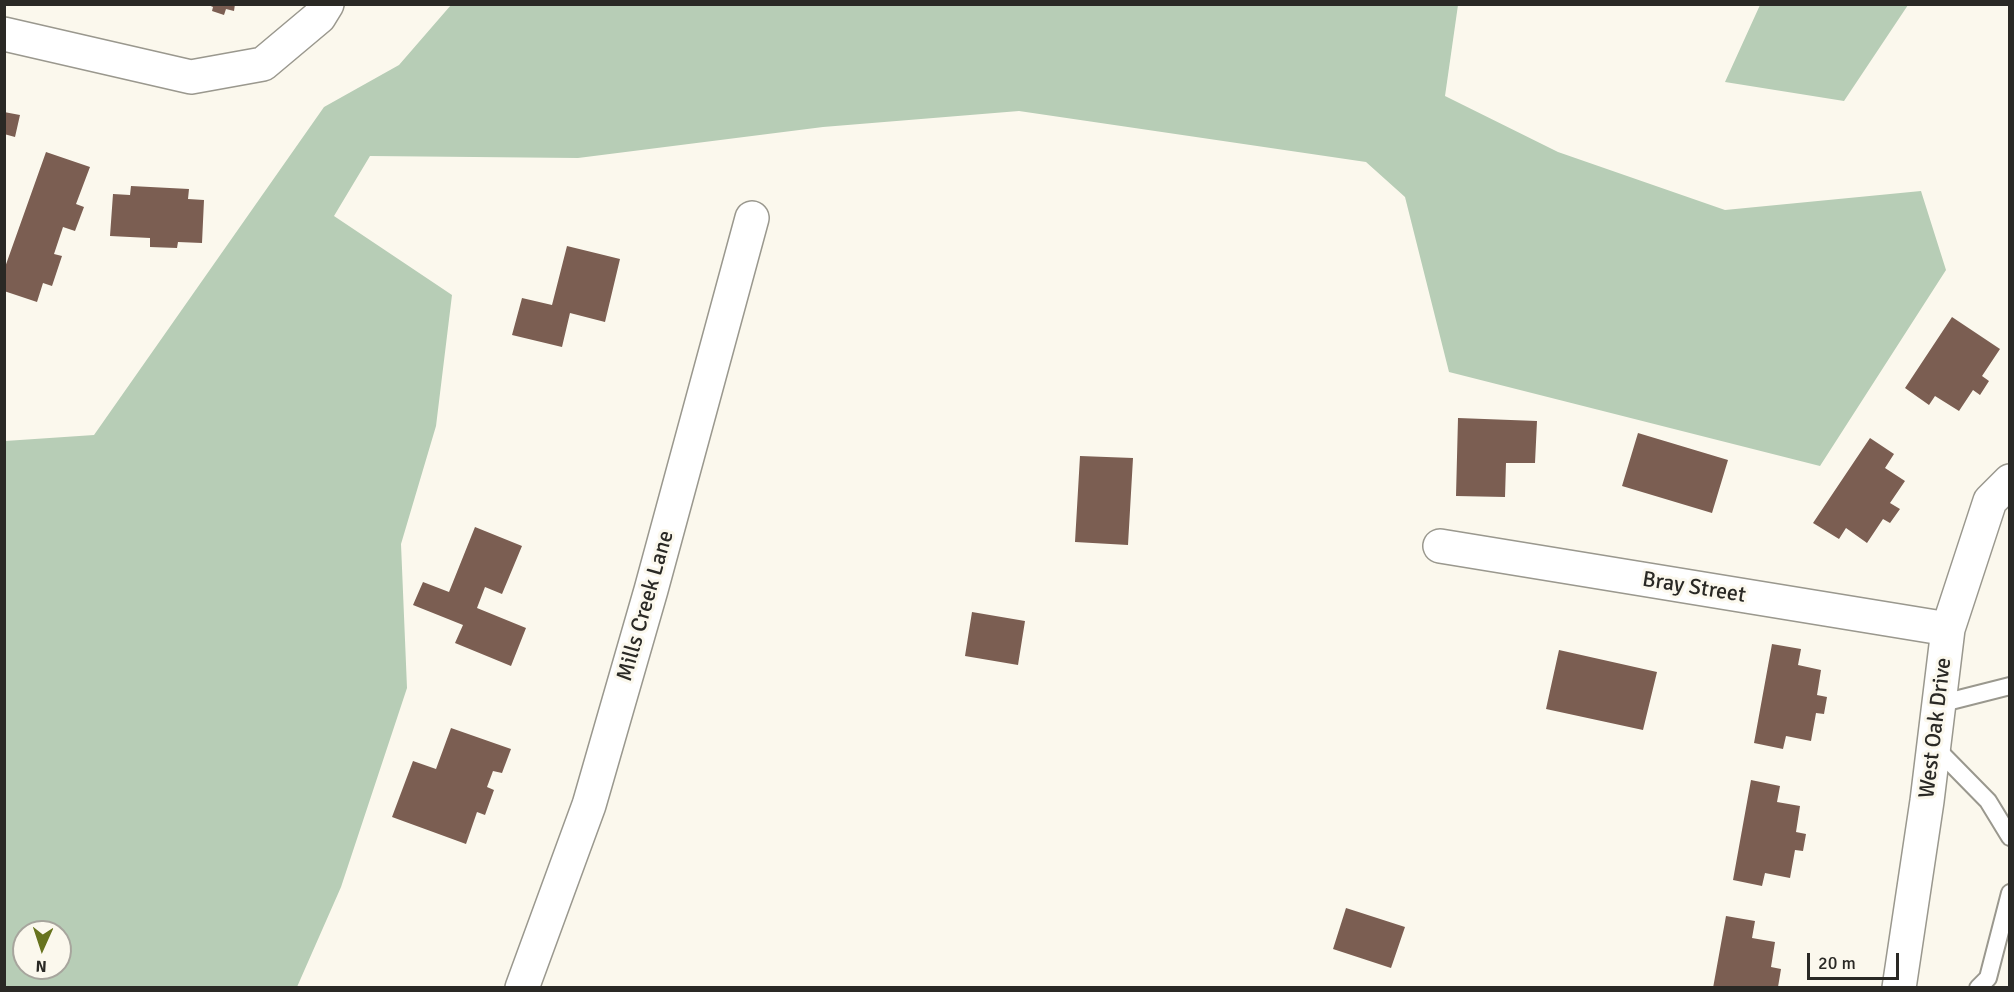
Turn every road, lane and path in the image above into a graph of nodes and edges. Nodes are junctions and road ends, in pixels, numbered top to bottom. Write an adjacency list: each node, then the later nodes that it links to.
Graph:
1 (327, 4): 2 (street)
2 (4, 34)
3 (752, 218): 12 (street, Mills Creek Lane)
4 (2010, 481): 6 (street, West Oak Drive)
5 (1440, 546): 6 (street, Bray Street)
6 (1948, 629): 8 (street, West Oak Drive)
7 (2010, 686): 8 (lane)
8 (1939, 704): 9 (street, West Oak Drive)
9 (1934, 746): 10 (lane); 13 (street, West Oak Drive)
10 (2010, 837)
11 (2010, 894): 14 (lane)
12 (522, 987)
13 (1899, 987)
14 (1978, 987)

